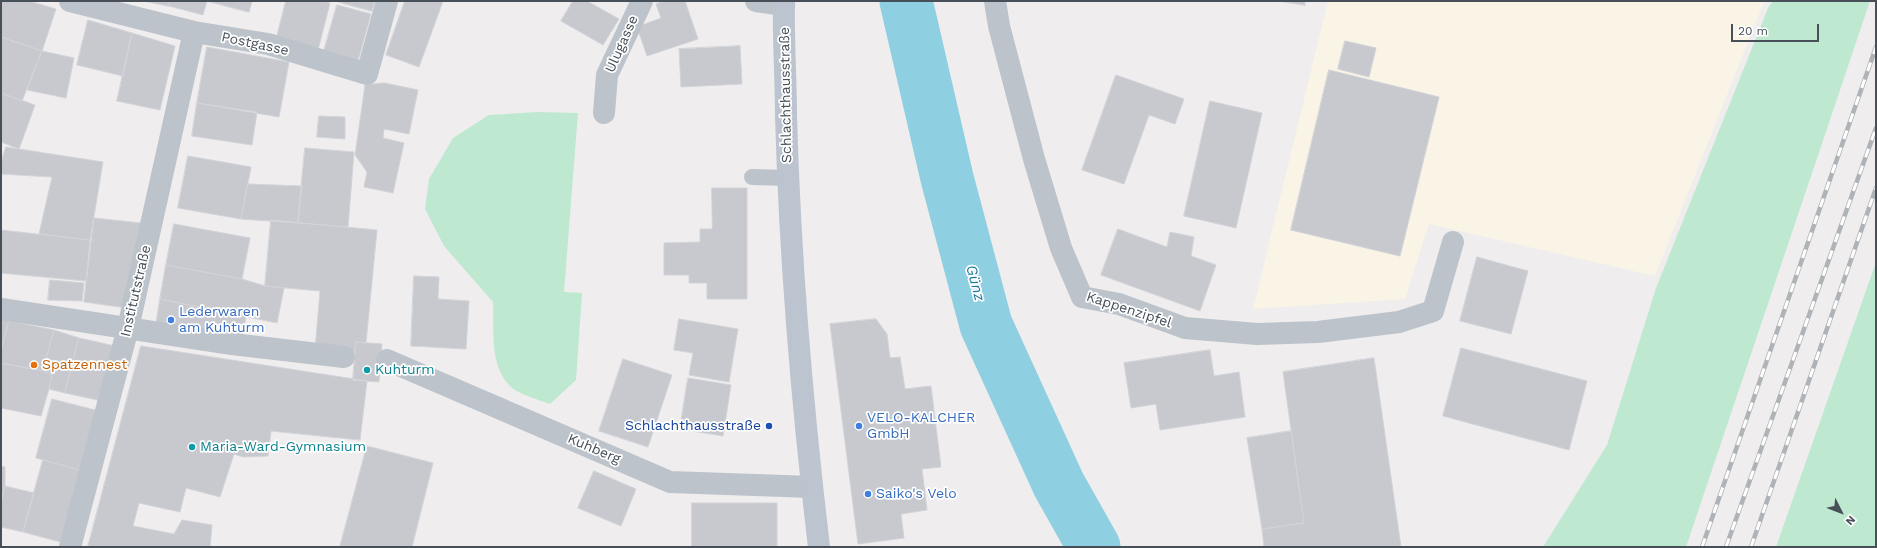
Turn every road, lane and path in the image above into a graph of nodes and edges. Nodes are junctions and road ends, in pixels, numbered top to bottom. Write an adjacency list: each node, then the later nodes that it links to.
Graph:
1 (70, 1): 7 (street, Postgasse)
2 (386, 1): 7 (street, Postgasse)
3 (642, 1): 8 (street, Ulugasse)
4 (756, 1): 6 (street)
5 (995, 1): 11 (street, Kappenzipfel)
6 (784, 3): 10 (main road, Schlachthausstraße)
7 (194, 32): 13 (street, Institutstraße)
8 (604, 113)
9 (752, 177): 10 (lane)
10 (788, 178): 16 (main road, Schlachthausstraße)
11 (1452, 242)
12 (1, 309): 13 (street)
13 (128, 328): 14 (street); 17 (street, Institutstraße)
14 (344, 357)
15 (388, 360): 16 (street, Kuhberg)
16 (812, 487): 18 (main road, Schlachthausstraße)
17 (70, 547)
18 (818, 547)

